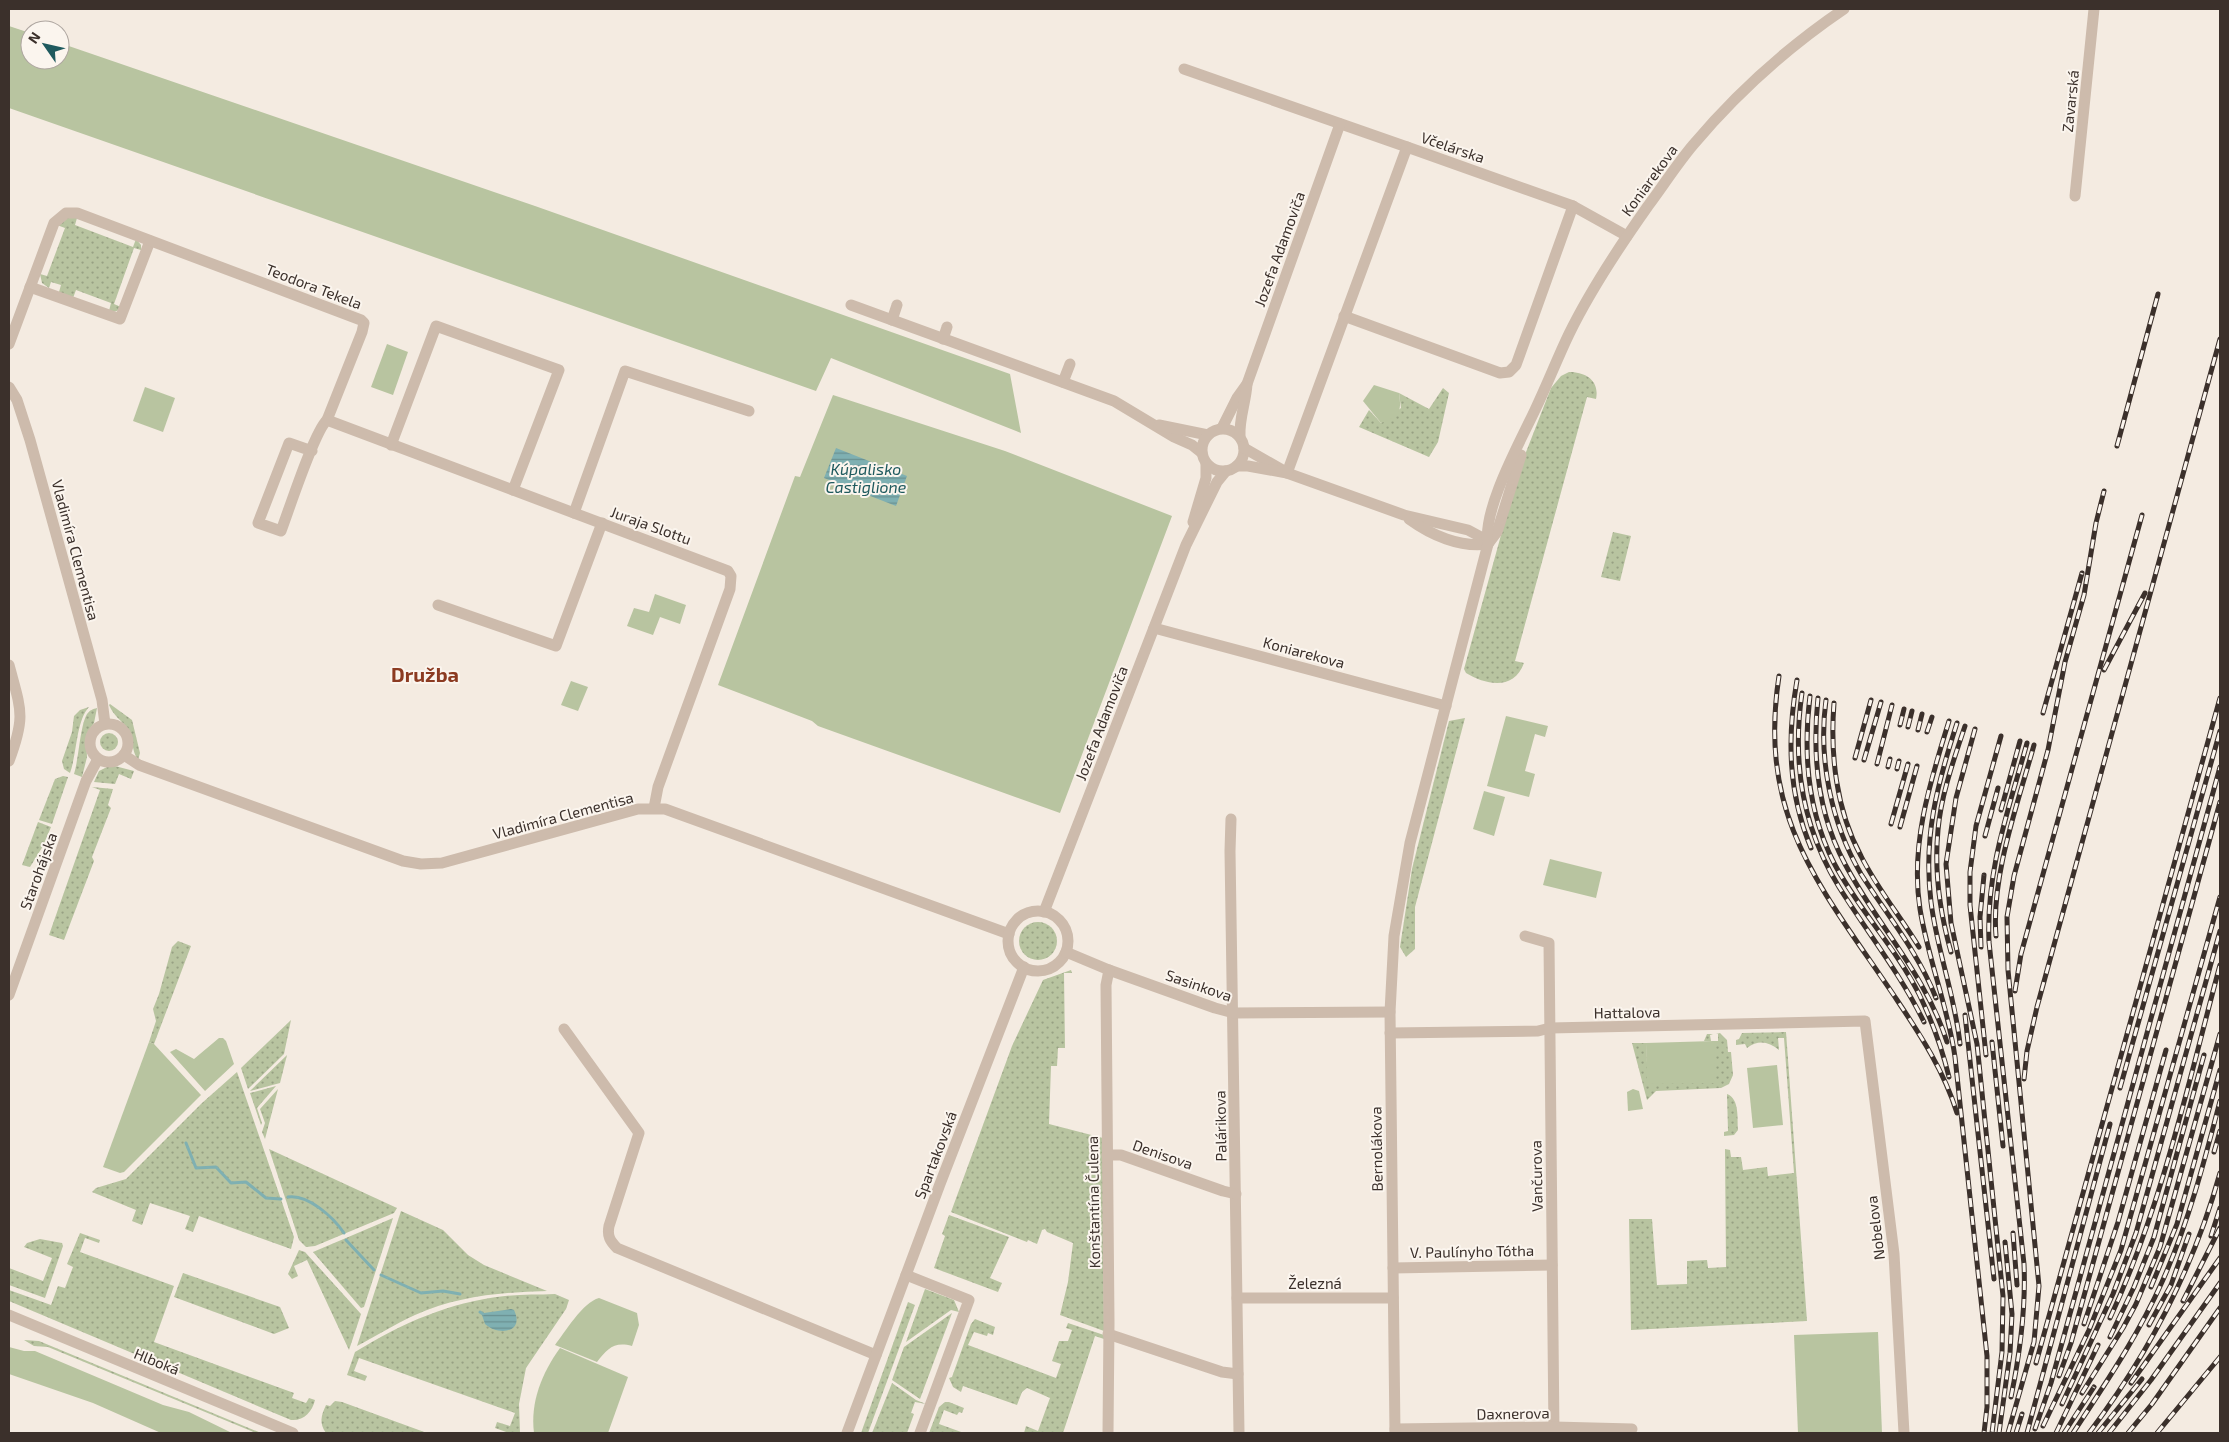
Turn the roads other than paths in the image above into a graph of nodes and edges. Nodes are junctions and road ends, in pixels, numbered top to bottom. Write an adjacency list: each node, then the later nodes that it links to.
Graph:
1 (1844, 9): 8 (street, Koniarekova)
2 (2094, 9): 6 (street, Zavarská)
3 (1184, 69): 4 (street)
4 (1340, 124): 5 (street); 20 (street, Jozefa Adamoviča)
5 (1408, 147): 7 (street, Včelárska); 13 (street, Včelárska)
6 (2075, 196)
7 (1573, 206): 8 (street, Včelárska); 13 (street)
8 (1627, 236): 23 (street, Koniarekova)
9 (150, 241): 10 (street, Teodora Tekela); 10 (street); 24 (street, Teodora Tekela)
10 (30, 287): 17 (street, Teodora Tekela)
11 (851, 305): 14 (street)
12 (897, 305): 14 (street)
13 (1344, 316): 34 (street, Včelárska)
14 (892, 320): 16 (street)
15 (947, 327): 16 (street)
16 (943, 339): 19 (street)
17 (9, 344)
18 (1070, 364): 19 (street)
19 (1063, 382): 25 (street)
20 (1247, 384): 26 (street, Jozefa Adamoviča); 28 (street, Jozefa Adamoviča)
21 (9, 387): 49 (street, Vladimíra Clementisa)
22 (749, 411): 36 (street)
23 (1534, 411): 38 (street, Koniarekova); 41 (street, Koniarekova)
24 (327, 420): 29 (street, Juraja Slottu); 31 (street, Teodora Tekela)
25 (1157, 425): 27 (street); 32 (street)
26 (1222, 428): 27 (street); 28 (street)
27 (1208, 435): 32 (street)
28 (1240, 436): 30 (street)
29 (392, 445): 35 (street, Juraja Slottu); 35 (street)
30 (1244, 448): 33 (street); 34 (street)
31 (312, 451): 31 (street, Teodora Tekela)
32 (1204, 458): 33 (street); 42 (street, Jozefa Adamoviča)
33 (1231, 469): 34 (street); 42 (street, Jozefa Adamoviča)
34 (1287, 473): 37 (street)
35 (513, 490): 36 (street, Juraja Slottu)
36 (574, 513): 39 (street, Juraja Slottu)
37 (1404, 515): 40 (street); 43 (street)
38 (1491, 516): 40 (street); 41 (street, Koniarekova)
39 (602, 523): 45 (street); 53 (street, Juraja Slottu)
40 (1468, 530): 41 (street)
41 (1488, 544): 43 (street); 44 (street, Koniarekova)
42 (1186, 545): 46 (street, Jozefa Adamoviča)
43 (1469, 546): 44 (street)
44 (1482, 566): 48 (street, Koniarekova)
45 (438, 605)
46 (1154, 628): 48 (street, Koniarekova); 56 (street, Jozefa Adamoviča)
47 (9, 665): 52 (street)
48 (1446, 706): 55 (street, Koniarekova)
49 (105, 724): 50 (street); 51 (street)
50 (124, 754): 51 (street); 53 (street, Vladimíra Clementisa)
51 (98, 759): 62 (street, Starohájska)
52 (9, 761)
53 (654, 808): 57 (street, Vladimíra Clementisa)
54 (1231, 819): 64 (street, Palárikova)
55 (1405, 866): 63 (street, Bernolákova)
56 (1044, 912): 57 (street); 59 (street)
57 (1009, 934): 60 (street)
58 (1525, 936): 66 (street, Vančurova)
59 (1066, 952): 60 (street); 61 (street, Sasinkova)
60 (1024, 967): 73 (street, Spartakovská)
61 (1109, 970): 64 (street, Sasinkova); 69 (street, Konštantína Čulena)
62 (9, 995)
63 (1390, 1012): 64 (street, Sasinkova); 68 (street, Bernolákova)
64 (1234, 1013): 70 (street, Palárikova)
65 (1865, 1021): 66 (street, Hattalova); 88 (street, Nobelova)
66 (1550, 1028): 68 (street, Hattalova); 71 (street, Vančurova)
67 (564, 1029): 78 (street)
68 (1390, 1033): 72 (street, Bernolákova)
69 (1107, 1155): 70 (street, Denisova); 77 (street, Konštantína Čulena)
70 (1236, 1194): 74 (street, Palárikova)
71 (1552, 1265): 72 (street, V. Paulínyho Tótha); 81 (street, Vančurova)
72 (1393, 1268): 75 (street, Bernolákova)
73 (906, 1275): 78 (street, Spartakovská); 85 (street)
74 (1237, 1298): 75 (street, Železná); 79 (street, Palárikova)
75 (1393, 1298): 82 (street, Bernolákova)
76 (9, 1315): 83 (street, Hlboká)
77 (1108, 1334): 79 (street); 86 (street, Konštantína Čulena)
78 (876, 1356): 84 (street, Spartakovská)
79 (1238, 1374): 87 (street, Palárikova)
80 (1632, 1429): 81 (street, Daxnerova)
81 (1554, 1430): 82 (street, Daxnerova)
82 (1394, 1431)
83 (293, 1433)
84 (848, 1433)
85 (920, 1433)
86 (1108, 1433)
87 (1239, 1433)
88 (1904, 1433)

